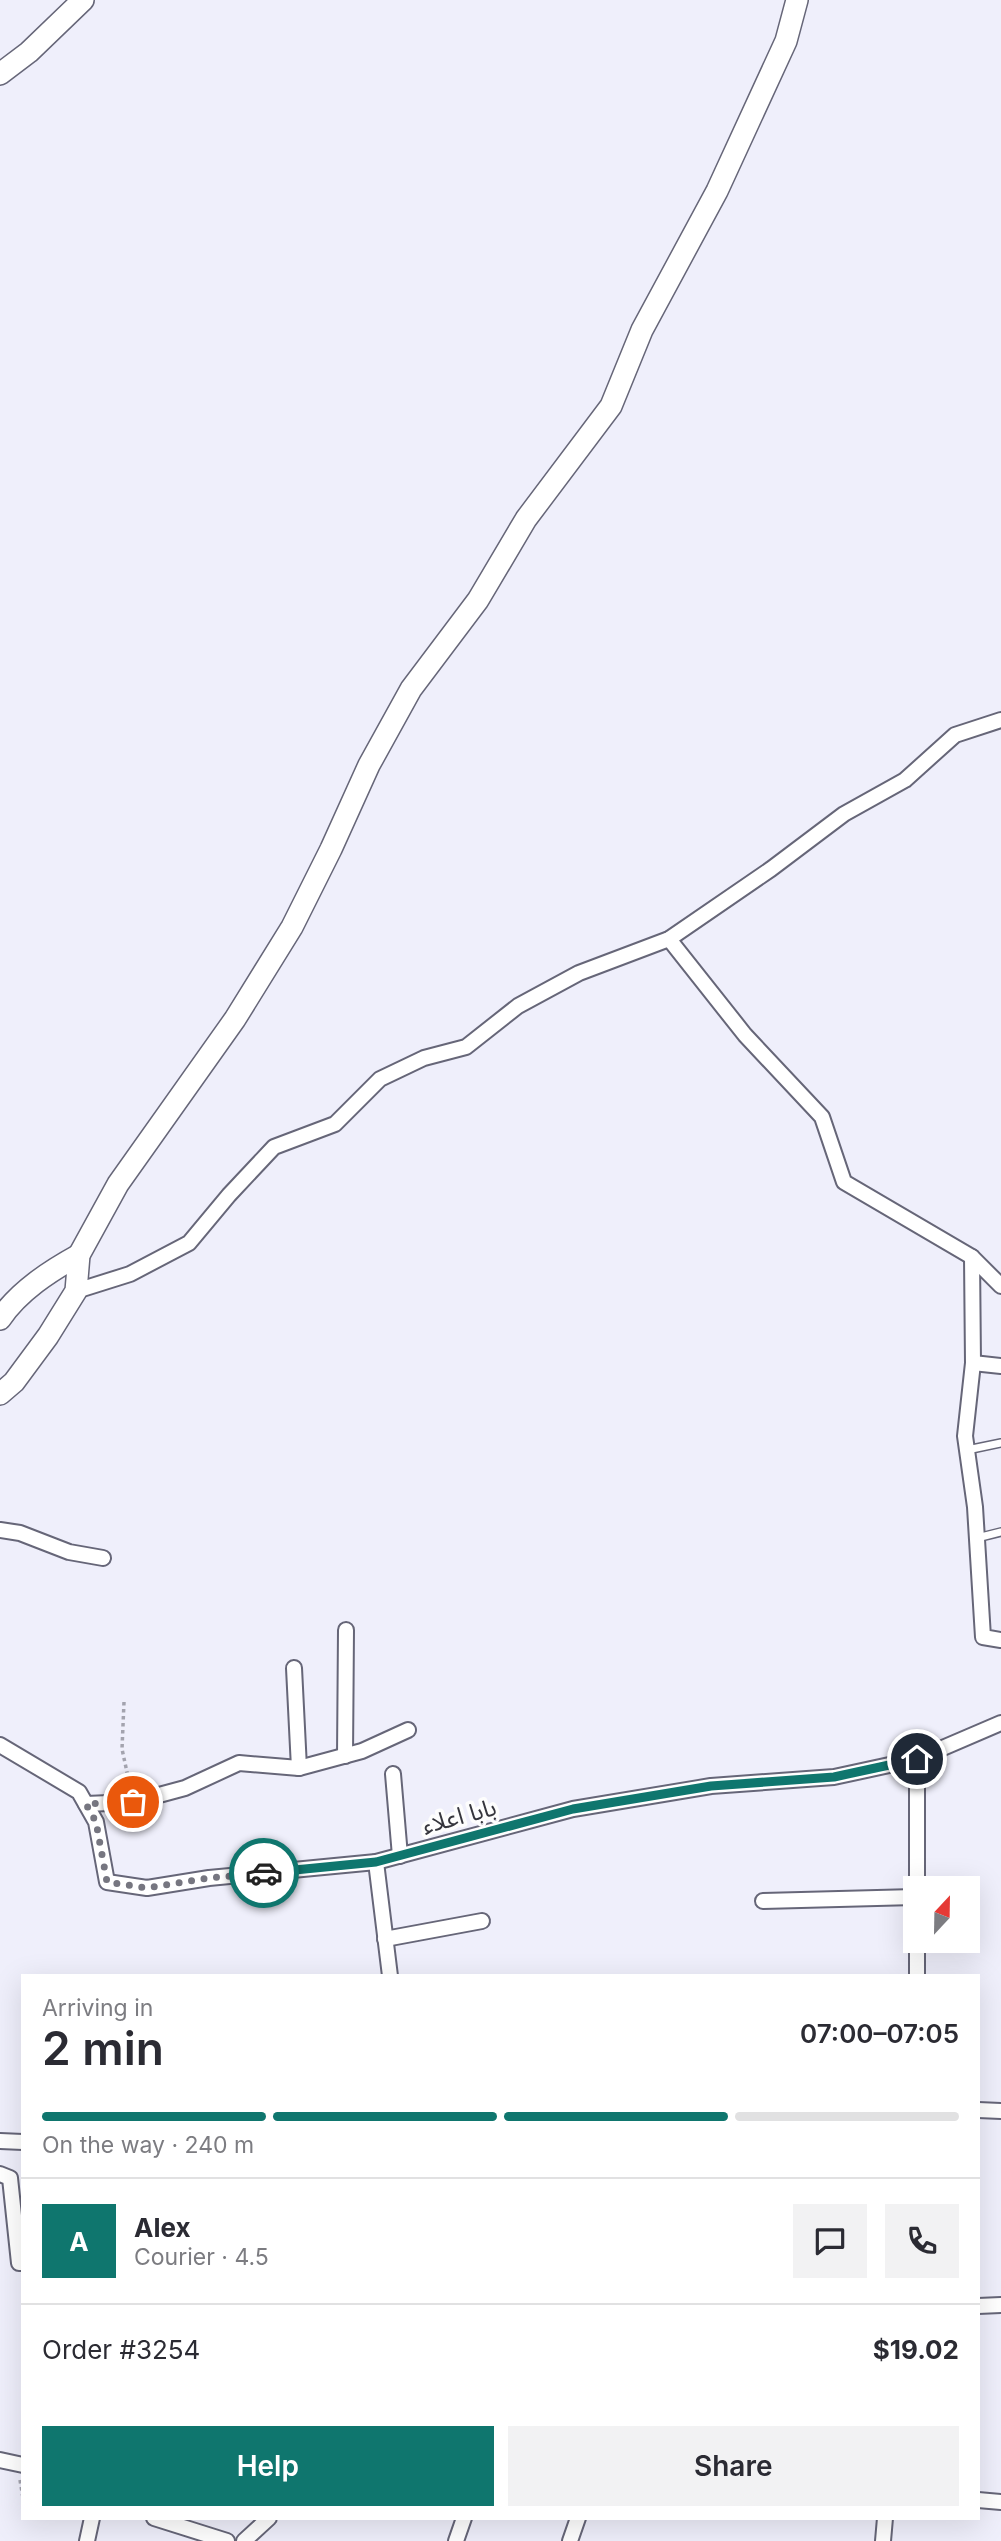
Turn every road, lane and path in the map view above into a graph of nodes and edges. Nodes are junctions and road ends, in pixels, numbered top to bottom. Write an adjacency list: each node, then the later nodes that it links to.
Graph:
1 (83, 0): 3 (street)
2 (797, 0): 6 (street)
3 (0, 74)
4 (1001, 720): 5 (street)
5 (668, 939): 7 (street); 9 (street)
6 (79, 1255): 9 (street); 10 (street)
7 (972, 1257): 8 (street); 11 (street)
8 (1001, 1286)
9 (76, 1291): 13 (street)
10 (0, 1319)
11 (973, 1363): 12 (street); 15 (street)
12 (1001, 1366)
13 (0, 1394)
14 (1001, 1443): 15 (lane)
15 (967, 1450): 18 (street)
16 (0, 1530): 19 (street)
17 (1001, 1532): 18 (lane)
18 (977, 1538): 21 (street)
19 (103, 1558)
20 (346, 1630): 27 (street)
21 (1001, 1640)
22 (294, 1668): 29 (street)
23 (124, 1702): 31 (path)
24 (1001, 1723): 28 (street, بابا اعلاء)
25 (408, 1730): 27 (street)
26 (0, 1745): 32 (street, بابا اعلاء)
27 (345, 1756): 29 (street)
28 (917, 1759): 33 (street, بابا اعلاء); 35 (street)
29 (299, 1768): 31 (street)
30 (393, 1774): 33 (street)
31 (133, 1802): 32 (street)
32 (86, 1804): 34 (street, بابا اعلاء)
33 (400, 1856): 34 (street, بابا اعلاء)
34 (376, 1862): 39 (street)
35 (917, 1876)
36 (903, 1897): 37 (street)
37 (763, 1901)
38 (482, 1921): 39 (street)
39 (385, 1939): 41 (street)
40 (917, 1953): 42 (street)
41 (390, 1974)
42 (917, 1974)
43 (980, 2110): 44 (street)
44 (1001, 2111)
45 (0, 2141): 46 (street)
46 (21, 2142)
47 (0, 2174): 48 (street)
48 (21, 2263)
49 (1001, 2305): 50 (street)
50 (980, 2306)
51 (0, 2460): 52 (street)
52 (21, 2465)
53 (980, 2500): 54 (street)
54 (1001, 2502)
55 (92, 2520): 61 (street)
56 (160, 2520): 62 (street)
57 (267, 2520): 63 (street)
58 (463, 2520): 64 (street)
59 (577, 2520): 65 (street)
60 (885, 2520): 66 (street)
61 (87, 2541)
62 (227, 2541)
63 (244, 2541)
64 (456, 2541)
65 (570, 2541)
66 (883, 2541)

